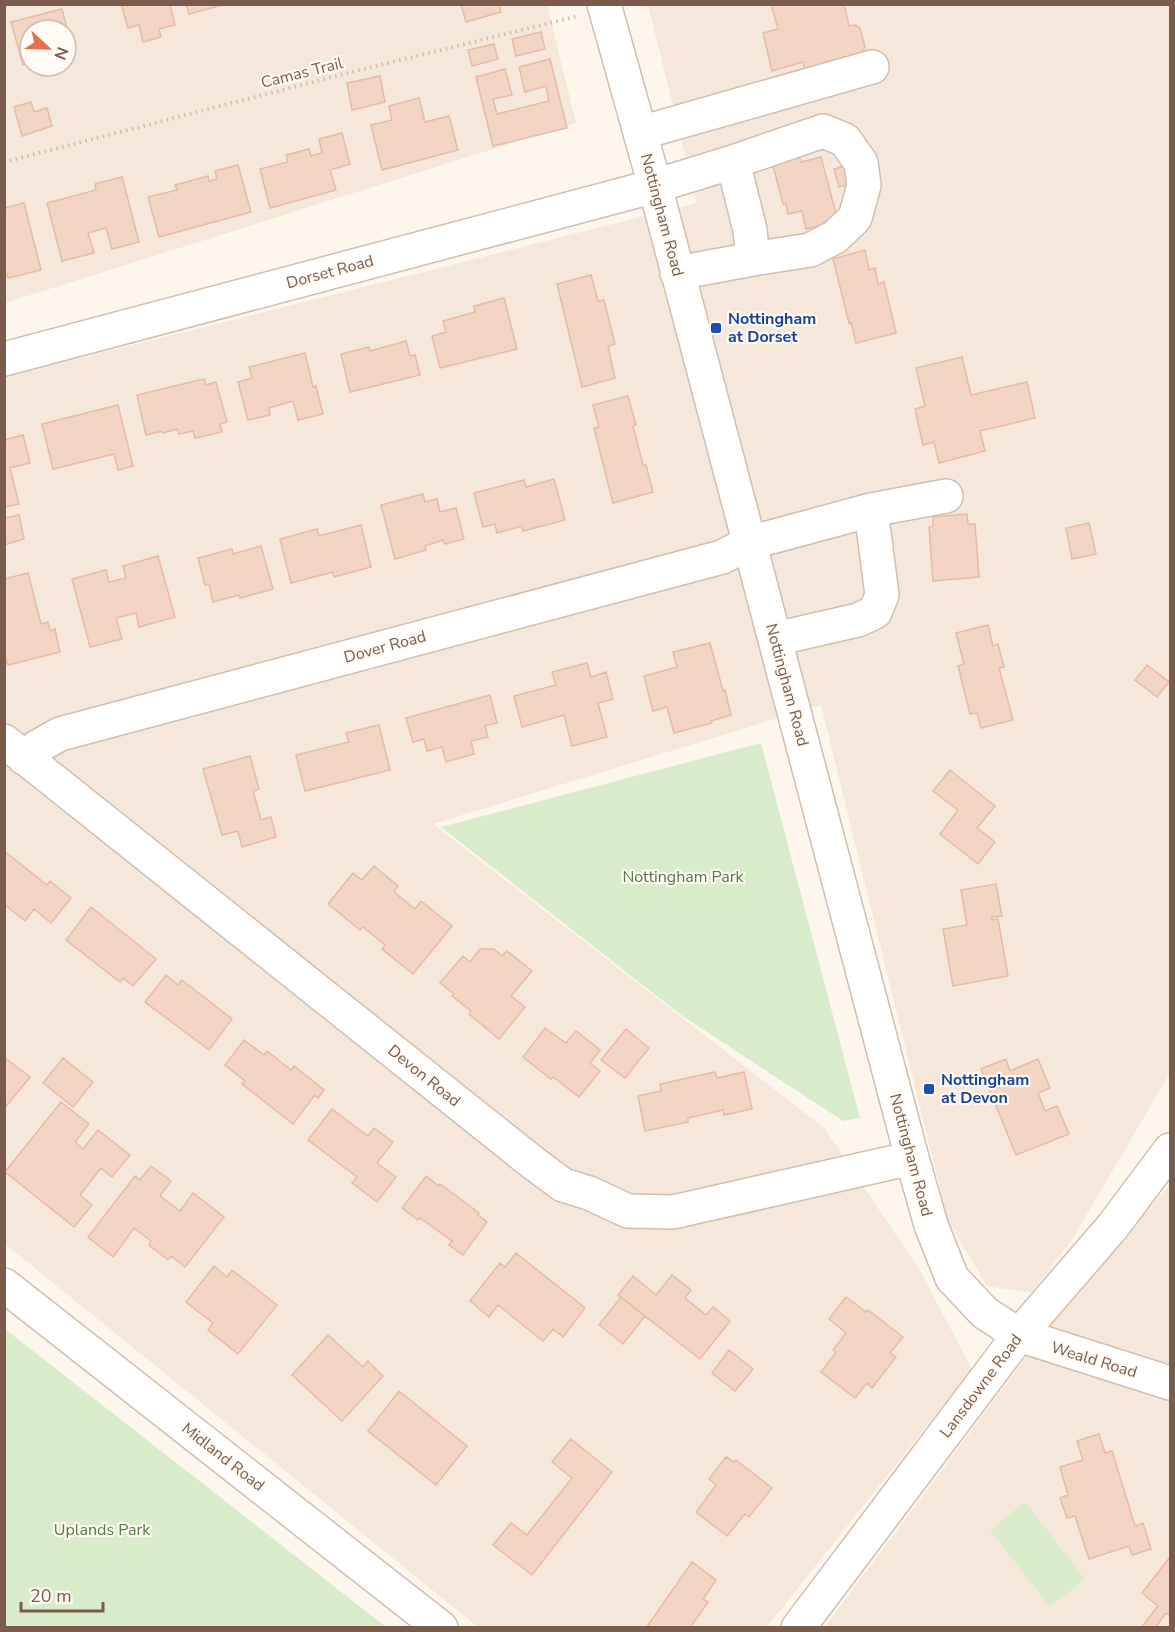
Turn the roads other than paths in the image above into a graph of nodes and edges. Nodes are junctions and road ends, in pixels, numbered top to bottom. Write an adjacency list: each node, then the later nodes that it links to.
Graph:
1 (605, 7): 3 (street, Nottingham Road)
2 (872, 68): 3 (street)
3 (640, 133): 5 (street, Nottingham Road)
4 (733, 162): 5 (street, Dorset Road); 6 (street); 6 (street)
5 (655, 186): 7 (street, Nottingham Road); 8 (street, Dorset Road)
6 (753, 259): 7 (street)
7 (677, 273): 11 (street, Nottingham Road)
8 (4, 359)
9 (946, 496): 10 (street, Dover Road)
10 (871, 510): 11 (street, Dover Road); 12 (street)
11 (749, 543): 12 (street, Nottingham Road); 13 (street, Dover Road)
12 (775, 639): 15 (street, Nottingham Road)
13 (14, 749): 15 (street, Devon Road)
14 (1170, 1150): 17 (street, Lansdowne Road)
15 (912, 1158): 17 (street, Nottingham Road)
16 (4, 1285): 19 (street, Midland Road)
17 (1019, 1335): 18 (street, Weald Road); 20 (street, Lansdowne Road)
18 (1170, 1383)
19 (441, 1628)
20 (798, 1628)

